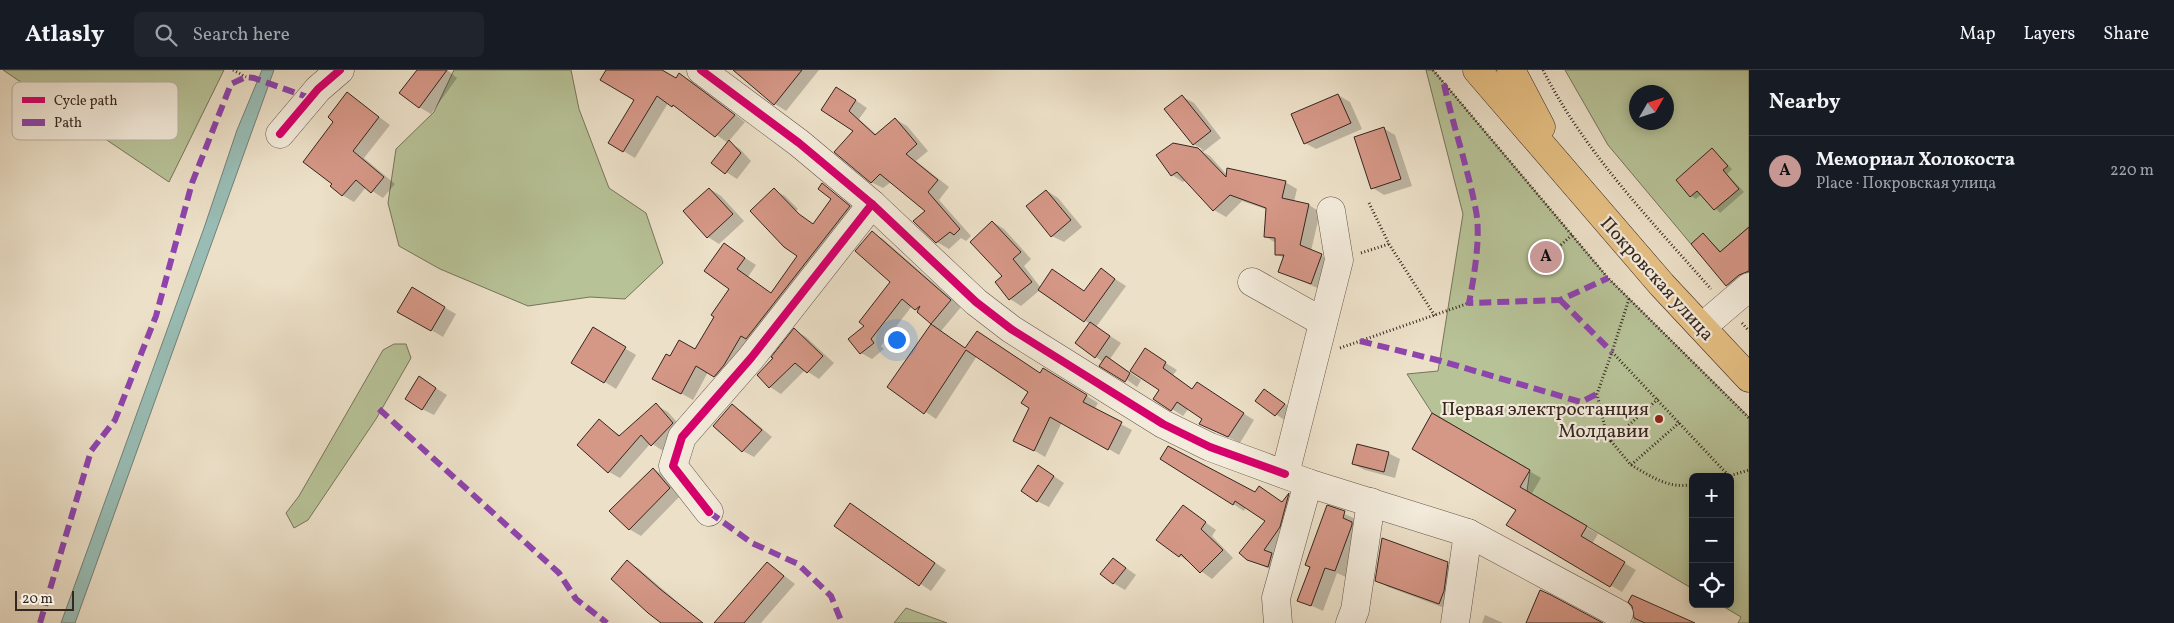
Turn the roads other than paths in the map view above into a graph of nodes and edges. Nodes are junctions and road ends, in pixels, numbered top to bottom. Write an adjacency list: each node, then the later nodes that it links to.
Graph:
1 (340, 70): 5 (street)
2 (701, 70): 7 (street)
3 (1477, 70): 6 (main road, Покровская улица)
4 (1511, 70): 6 (main road, Покровская улица)
5 (280, 134)
6 (1569, 176): 12 (main road, Покровская улица)
7 (872, 204): 14 (street); 16 (street)
8 (1331, 211): 11 (street)
9 (1252, 282): 11 (street)
10 (1749, 287): 12 (street)
11 (1323, 322): 14 (street)
12 (1702, 327): 13 (main road, Покровская улица)
13 (1749, 378)
14 (1296, 478): 15 (street); 19 (street)
15 (1371, 502): 17 (street); 20 (street)
16 (709, 512)
17 (1468, 533): 18 (street); 21 (street)
18 (1608, 615)
19 (1278, 623)
20 (1350, 623)
21 (1455, 623)

